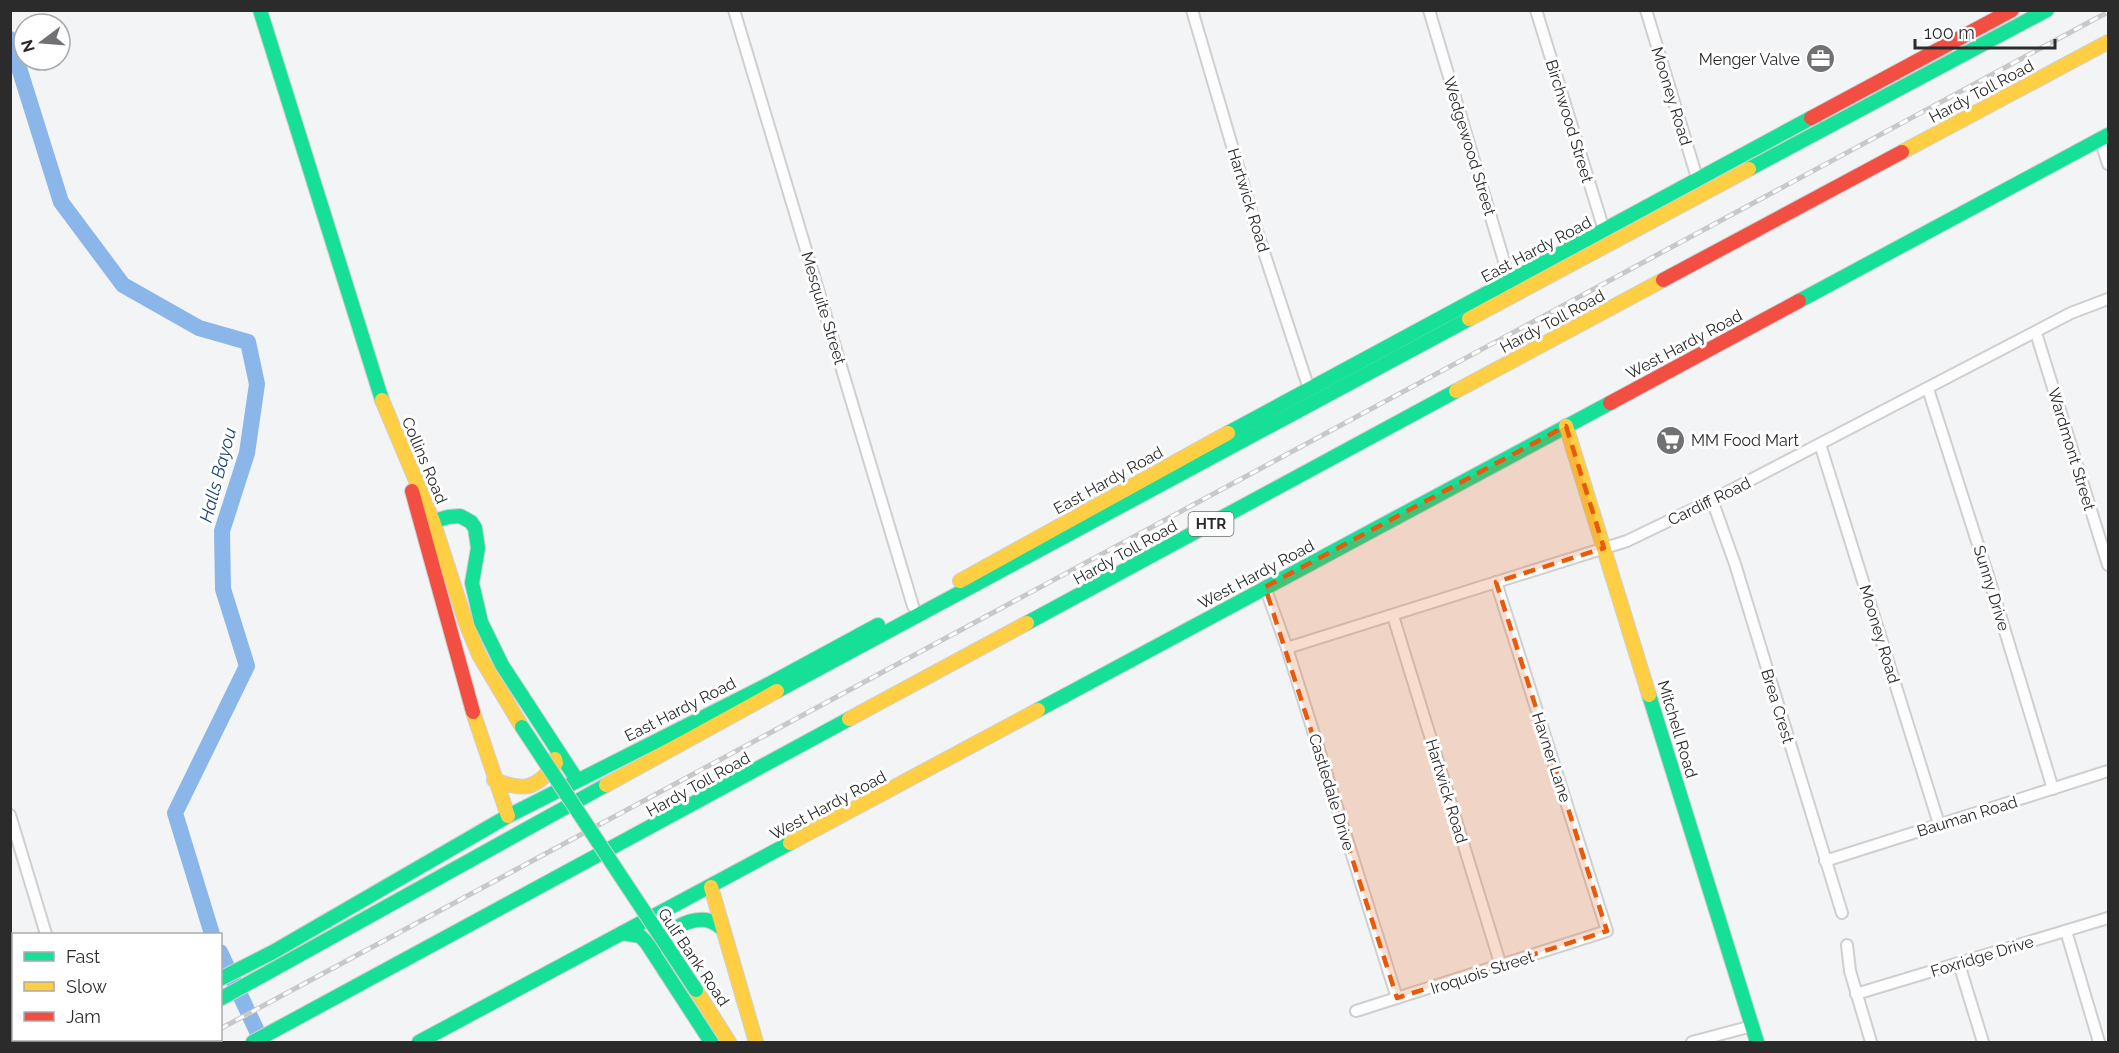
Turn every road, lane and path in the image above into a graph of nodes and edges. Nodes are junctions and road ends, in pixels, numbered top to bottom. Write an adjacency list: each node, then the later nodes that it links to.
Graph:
1 (260, 10): 22 (main road, Collins Road)
2 (734, 10): 27 (street, Mesquite Street)
3 (1192, 10): 17 (street, Hartwick Road)
4 (1429, 10): 14 (street, Wedgewood Street)
5 (1536, 10): 13 (street, Birchwood Street)
6 (1646, 10): 12 (street, Mooney Road)
7 (2013, 10): 12 (main road, East Hardy Road)
8 (2047, 10): 54 (main road)
9 (2109, 42): 58 (main road, Hardy Toll Road / HTR)
10 (2104, 137): 11 (street); 19 (main road, West Hardy Road)
11 (2109, 164)
12 (1698, 181): 13 (main road, East Hardy Road)
13 (1604, 230): 14 (main road, East Hardy Road)
14 (1510, 281): 17 (main road, East Hardy Road)
15 (2109, 298): 16 (street, Cardiff Road)
16 (2036, 333): 18 (street, Cardiff Road); 24 (street, Wardmont Street)
17 (1309, 389): 27 (main road, East Hardy Road)
18 (1928, 389): 20 (street, Cardiff Road); 34 (street, Sunny Drive)
19 (1566, 426): 23 (main road, Mitchell Road); 26 (main road, West Hardy Road)
20 (1820, 444): 21 (street, Cardiff Road); 37 (street, Mooney Road)
21 (1712, 500): 23 (street, Cardiff Road); 38 (street, Brea Crest)
22 (427, 523): 30 (main road); 32 (main road); 40 (main road, Collins Road, bridge)
23 (1604, 548): 25 (street, Cardiff Road); 57 (main road, Mitchell Road)
24 (2109, 565)
25 (1496, 582): 28 (street, Cardiff Road); 44 (street, Havner Lane)
26 (1265, 587): 29 (street, Castledale Drive); 39 (main road, West Hardy Road)
27 (913, 606): 33 (main road, East Hardy Road)
28 (1394, 616): 29 (street, Cardiff Road); 51 (street, Hartwick Road)
29 (1287, 648): 55 (street, Castledale Drive)
30 (553, 744): 32 (main road); 33 (main road)
31 (2109, 771): 34 (street, Bauman Road)
32 (494, 780): 36 (main road)
33 (577, 780): 36 (main road, East Hardy Road)
34 (2053, 789): 37 (street, Bauman Road)
35 (10, 815): 46 (street)
36 (508, 816): 52 (main road, East Hardy Road)
37 (1939, 824): 38 (street, Bauman Road)
38 (1825, 861): 41 (street, Brea Crest)
39 (711, 887): 43 (main road); 47 (main road, West Hardy Road)
40 (630, 890): 61 (main road, Gulf Bank Road, bridge)
41 (1842, 913)
42 (2109, 918): 45 (street, Foxridge Drive)
43 (723, 929): 49 (main road); 62 (main road)
44 (1607, 931): 51 (street, Iroquois Street)
45 (2066, 931): 50 (street, Foxridge Drive); 67 (street)
46 (46, 933)
47 (622, 933): 49 (main road); 59 (main road, West Hardy Road)
48 (1847, 945): 53 (street)
49 (656, 956): 60 (main road)
50 (1959, 964): 53 (street, Foxridge Drive); 66 (street)
51 (1501, 966): 55 (street, Iroquois Street)
52 (222, 978)
53 (1856, 994): 65 (street)
54 (222, 998)
55 (1397, 998): 56 (street, Iroquois Street)
56 (1356, 1011)
57 (1752, 1026): 63 (street); 64 (main road, Mitchell Road)
58 (253, 1042)
59 (419, 1042)
60 (711, 1042)
61 (729, 1042)
62 (756, 1042)
63 (1692, 1042)
64 (1757, 1042)
65 (1870, 1042)
66 (1983, 1042)
67 (2099, 1042)

